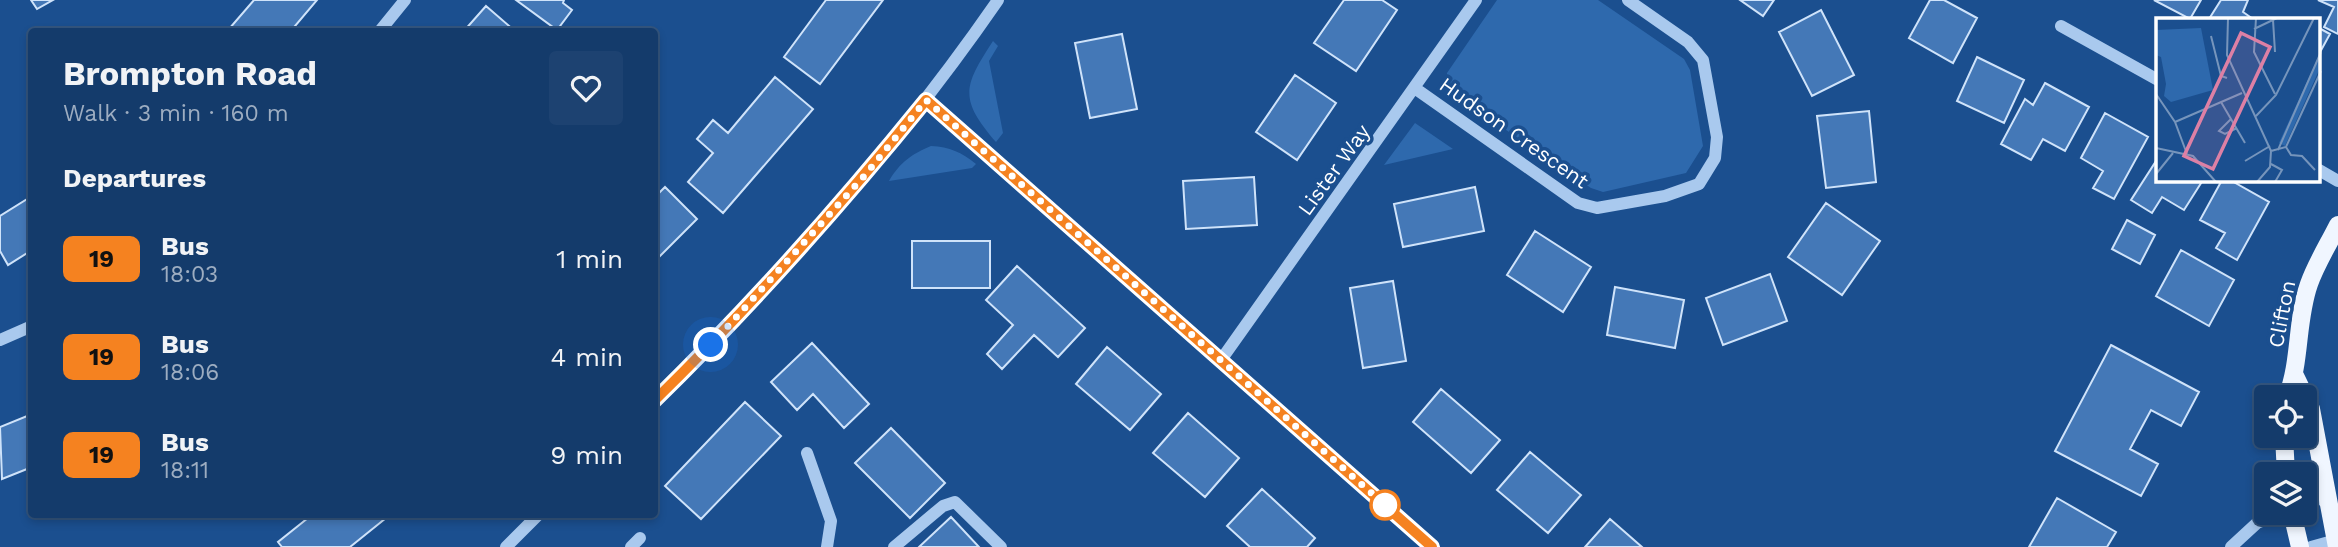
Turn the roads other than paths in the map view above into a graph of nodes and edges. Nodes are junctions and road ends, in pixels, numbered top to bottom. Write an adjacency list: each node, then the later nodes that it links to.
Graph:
1 (405, 0): 6 (street)
2 (998, 0): 9 (street)
3 (1476, 0): 8 (street, Lister Way)
4 (1628, 0): 8 (street, Hudson Crescent)
5 (2061, 26): 7 (street)
6 (382, 28)
7 (2156, 79)
8 (1416, 89): 15 (street, Lister Way)
9 (926, 100): 15 (street); 18 (street)
10 (2320, 171): 11 (street)
11 (2338, 181)
12 (2338, 225): 16 (main road, Clifton)
13 (28, 328): 14 (street)
14 (0, 341)
15 (1221, 360): 30 (street)
16 (2295, 376): 17 (main road, Clifton); 20 (main road, Clifton)
17 (2292, 385)
18 (658, 397)
19 (807, 453): 27 (street)
20 (2325, 497): 21 (street); 25 (main road, Clifton)
21 (2317, 499)
22 (535, 518): 26 (street)
23 (2255, 525): 31 (street)
24 (2295, 525): 32 (main road)
25 (2337, 544): 33 (street)
26 (506, 547)
27 (829, 547)
28 (894, 547): 29 (street)
29 (1001, 547)
30 (1432, 547)
31 (2231, 547)
32 (2300, 547)
33 (2311, 547)

